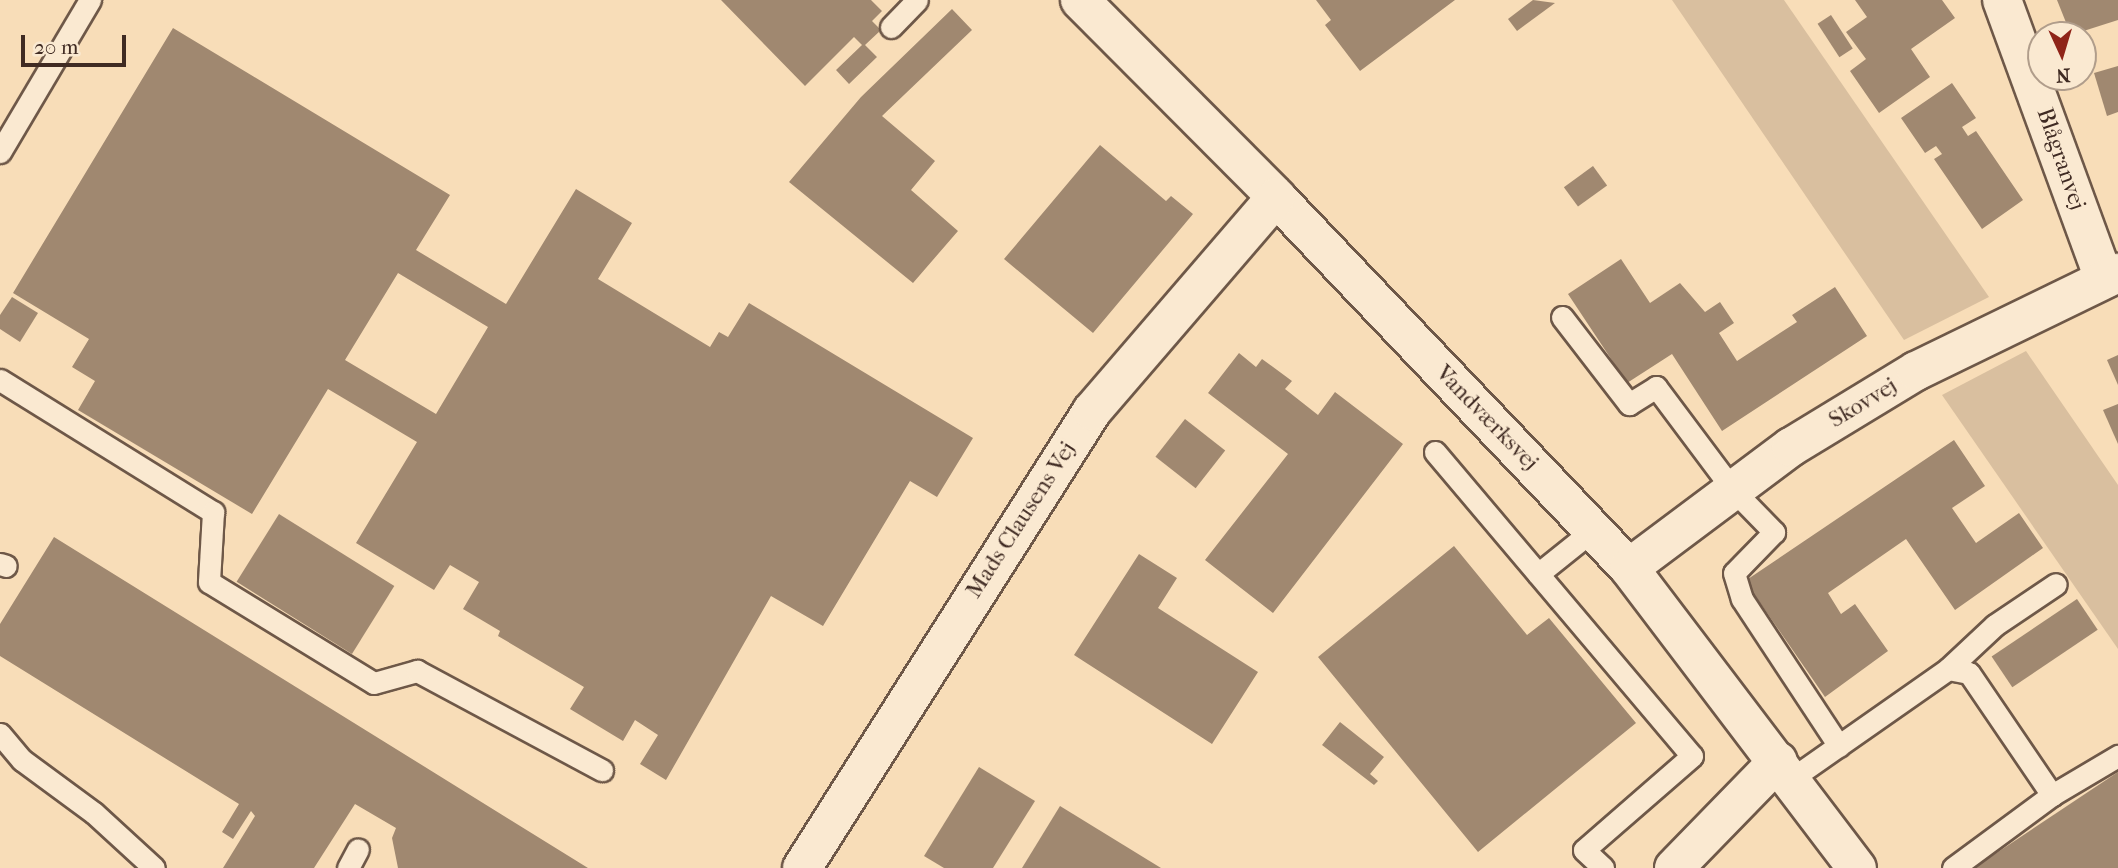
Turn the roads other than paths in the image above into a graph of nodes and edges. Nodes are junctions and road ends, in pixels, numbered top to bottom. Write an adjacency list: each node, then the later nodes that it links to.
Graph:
1 (90, 0): 6 (lane)
2 (917, 0): 5 (lane)
3 (1080, 0): 7 (street, Vandværksvej)
4 (2003, 0): 8 (street, Blågranvej)
5 (891, 27)
6 (0, 152)
7 (1276, 197): 13 (street, Vandværksvej); 25 (street, Mads Clausens Vej)
8 (2111, 276): 12 (street, Skovvej)
9 (1562, 317): 12 (lane)
10 (0, 380): 21 (lane)
11 (1435, 452): 15 (lane)
12 (1733, 490): 14 (street, Skovvej); 19 (lane)
13 (1593, 530): 14 (street, Vandværksvej); 15 (lane)
14 (1629, 568): 22 (street, Vandværksvej)
15 (1538, 574): 26 (lane)
16 (2056, 584): 17 (lane)
17 (1948, 669): 19 (lane); 23 (lane)
18 (0, 734): 24 (lane)
19 (1839, 746): 22 (lane)
20 (2118, 756): 23 (lane)
21 (602, 770)
22 (1784, 770): 27 (street); 28 (street, Vandværksvej)
23 (2052, 795): 29 (lane)
24 (154, 868)
25 (802, 868)
26 (1603, 868)
27 (1674, 868)
28 (1857, 868)
29 (1953, 868)

